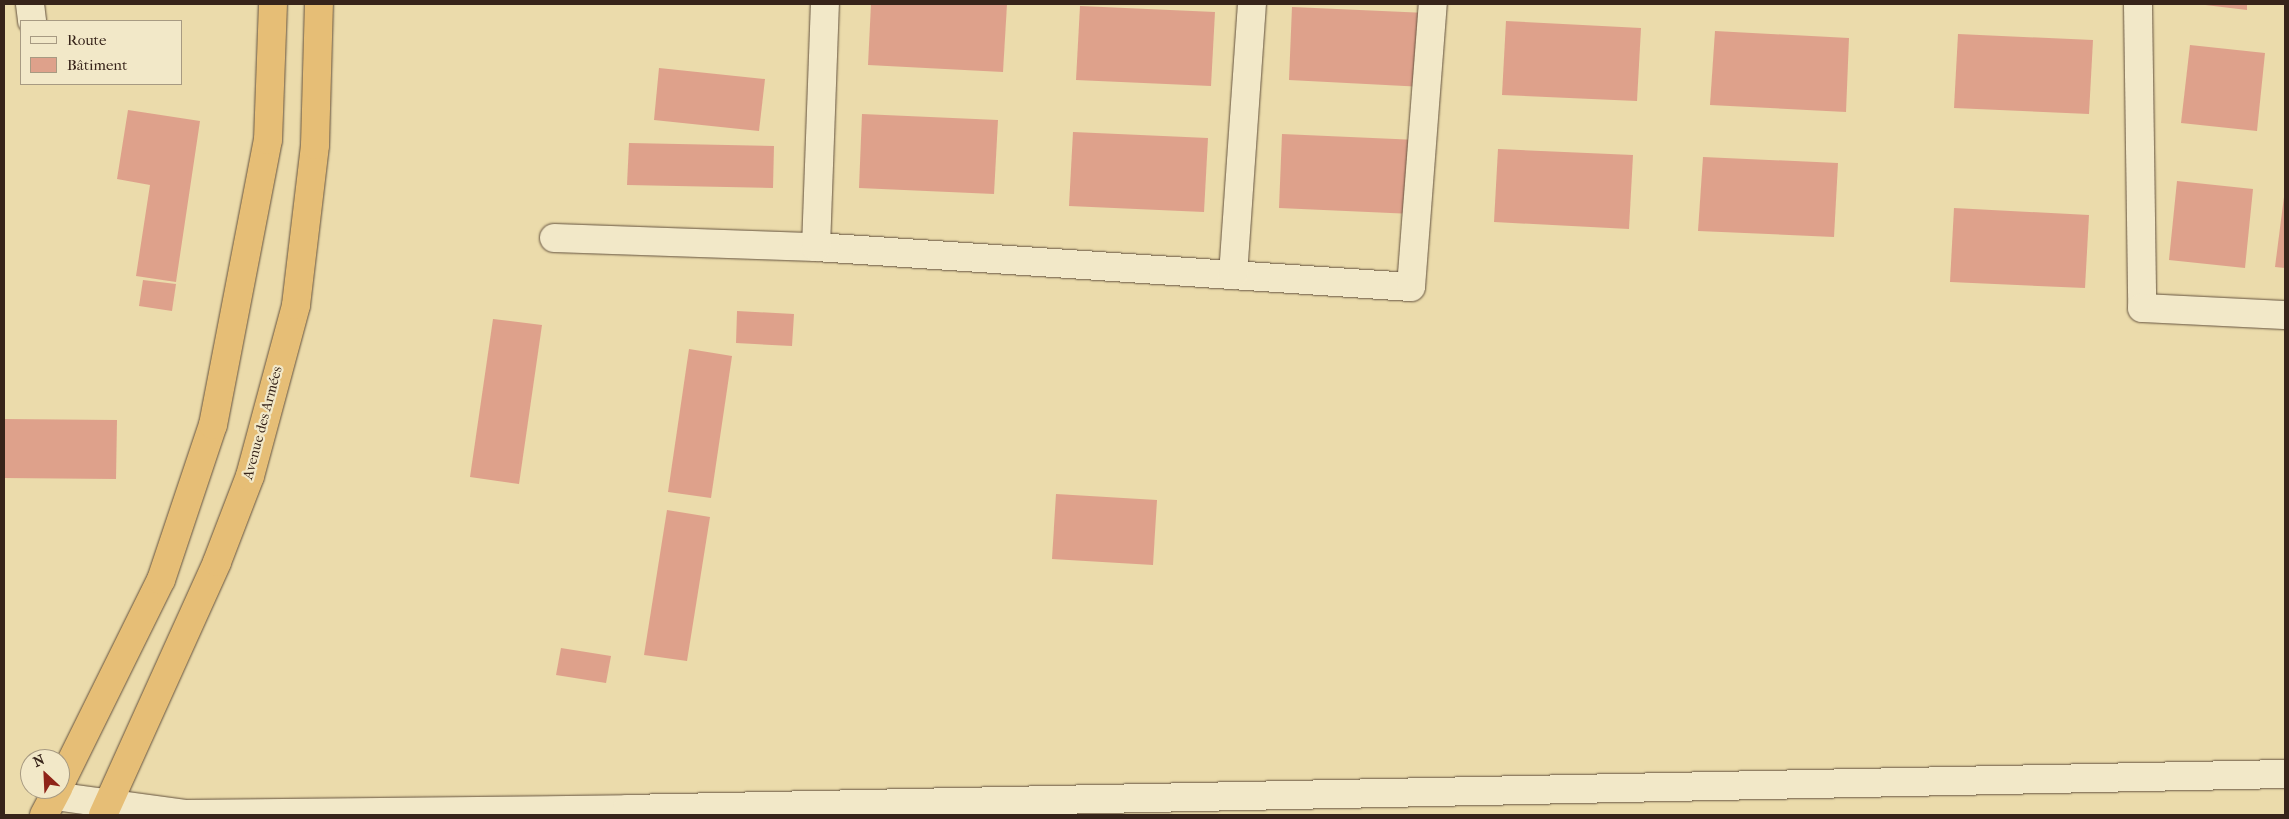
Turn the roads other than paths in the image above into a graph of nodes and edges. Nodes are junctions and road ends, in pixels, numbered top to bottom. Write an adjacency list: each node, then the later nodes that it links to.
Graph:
1 (30, 4): 8 (street)
2 (273, 4): 13 (highway)
3 (319, 4): 17 (highway, Avenue des Armées)
4 (825, 4): 10 (street)
5 (1252, 4): 11 (street)
6 (1433, 4): 11 (street)
7 (2138, 4): 12 (street)
8 (32, 20)
9 (554, 238): 10 (street)
10 (816, 247): 11 (street)
11 (1233, 275)
12 (2285, 315)
13 (70, 764)
14 (2285, 774): 16 (street)
15 (64, 799): 17 (street)
16 (1244, 805): 17 (street)
17 (106, 811)

